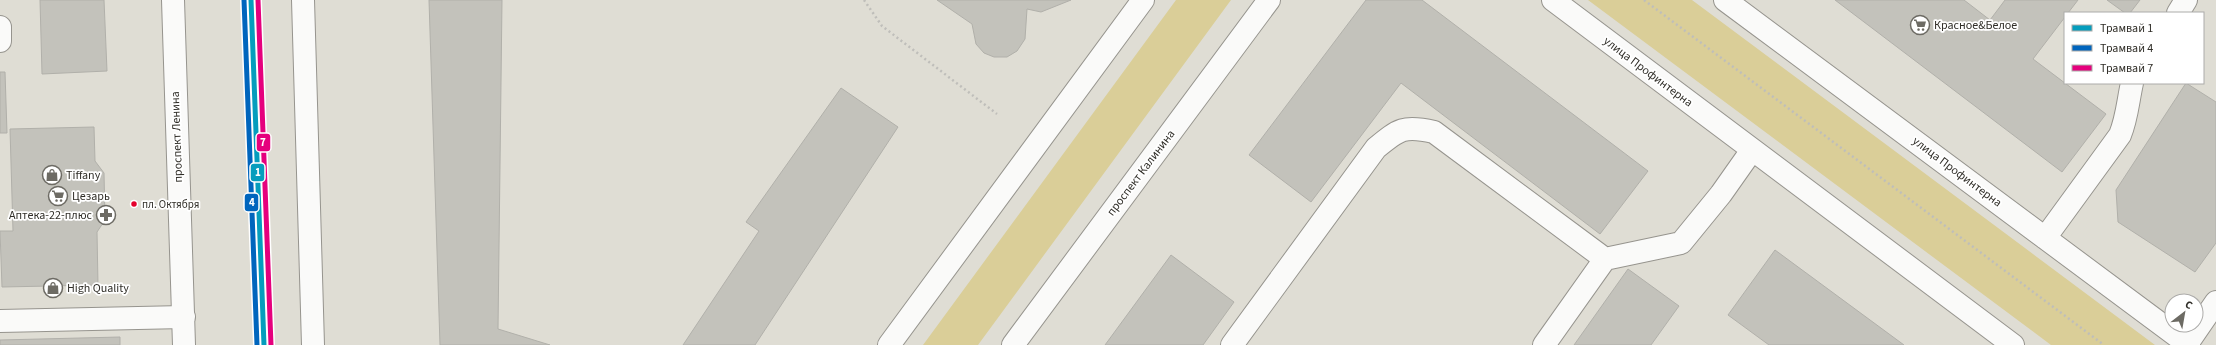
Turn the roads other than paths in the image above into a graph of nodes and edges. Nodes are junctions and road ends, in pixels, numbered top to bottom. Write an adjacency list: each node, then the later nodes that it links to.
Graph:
1 (172, 0): 16 (main road, проспект Ленина)
2 (303, 0): 21 (main road)
3 (1143, 0): 22 (main road)
4 (1269, 0): 23 (main road, проспект Калинина)
5 (1553, 0): 12 (main road, улица Профинтерна)
6 (2186, 0): 8 (main road)
7 (1736, 3): 13 (main road, улица Профинтерна)
8 (2179, 12)
9 (0, 26): 10 (main road)
10 (0, 41)
11 (2132, 84): 13 (main road)
12 (1752, 150): 14 (main road); 18 (main road, улица Профинтерна)
13 (2045, 238): 19 (main road, улица Профинтерна)
14 (1605, 259): 24 (main road); 25 (main road)
15 (2216, 302): 19 (main road)
16 (184, 317): 17 (main road); 20 (main road, проспект Ленина)
17 (0, 321)
18 (2011, 344)
19 (2188, 344)
20 (184, 345)
21 (313, 345)
22 (889, 345)
23 (1013, 345)
24 (1232, 345)
25 (1544, 345)

